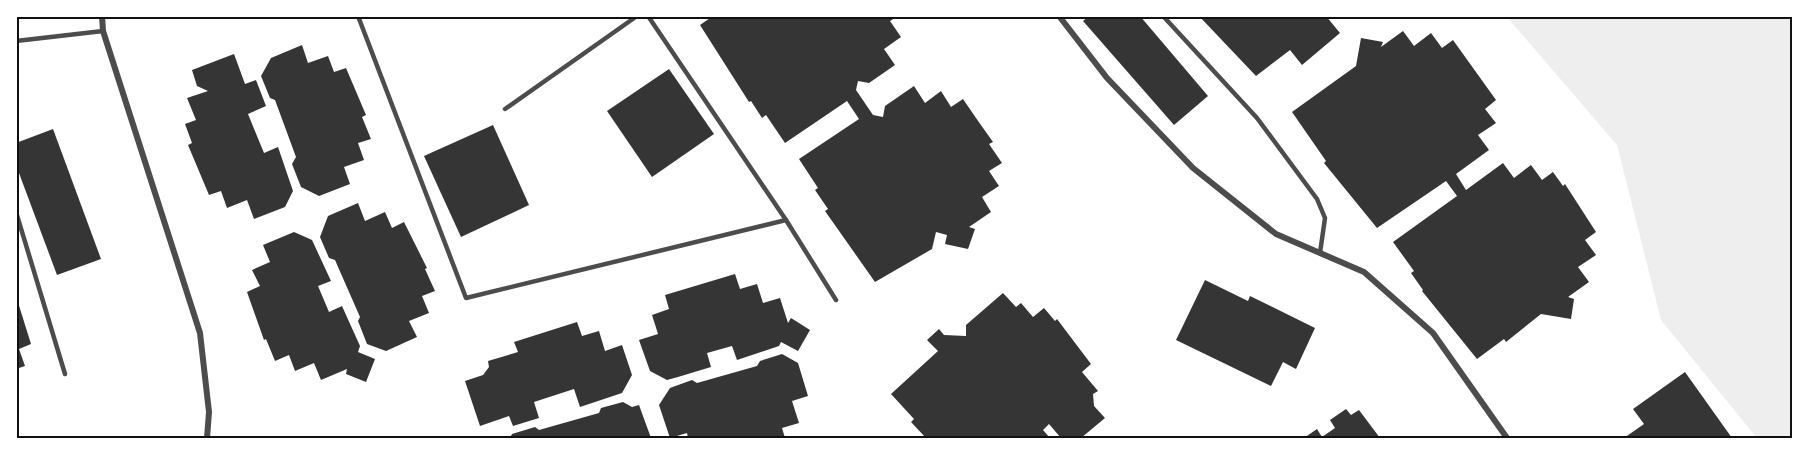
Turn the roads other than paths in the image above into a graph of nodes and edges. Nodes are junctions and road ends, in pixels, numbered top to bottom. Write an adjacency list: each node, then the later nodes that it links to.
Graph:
1 (102, 16): 7 (street)
2 (358, 16): 11 (lane)
3 (637, 16): 9 (lane)
4 (648, 16): 11 (lane)
5 (1059, 16): 12 (street)
6 (1163, 16): 12 (lane)
7 (103, 31): 8 (lane); 15 (street)
8 (16, 41)
9 (505, 109)
10 (16, 212): 14 (lane)
11 (786, 220): 13 (lane)
12 (1320, 253): 16 (street)
13 (836, 300)
14 (65, 374)
15 (207, 438)
16 (1507, 438)

